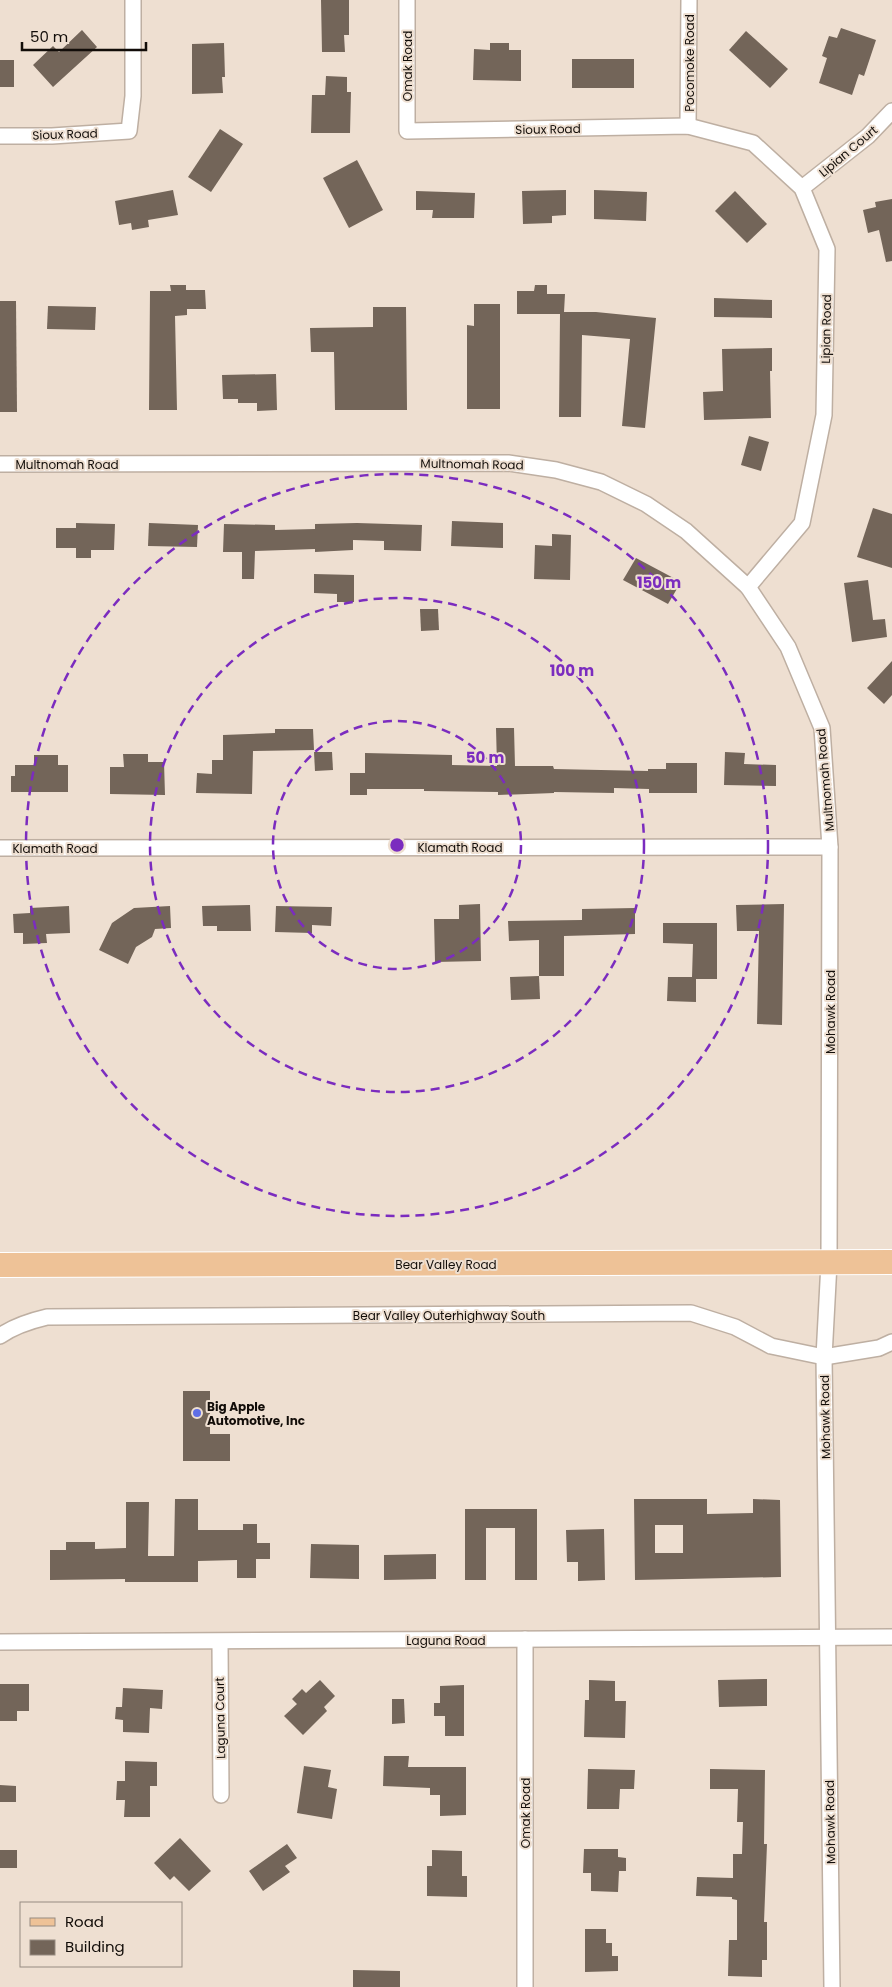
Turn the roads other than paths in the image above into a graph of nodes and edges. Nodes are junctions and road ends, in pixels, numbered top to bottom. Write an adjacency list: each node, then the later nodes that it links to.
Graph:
1 (133, 0): 7 (street, Sioux Road)
2 (407, 0): 6 (street, Omak Road)
3 (689, 0): 5 (street, Pocomoke Road)
4 (892, 111): 8 (street, Lipian Court)
5 (688, 126): 6 (street, Sioux Road); 8 (street, Lipian Road)
6 (407, 131)
7 (0, 136)
8 (802, 188): 10 (street, Lipian Road)
9 (0, 464): 10 (street, Multnomah Road)
10 (748, 587): 11 (street, Multnomah Road)
11 (830, 847): 12 (street, Klamath Road); 14 (street, Mohawk Road)
12 (0, 848)
13 (892, 1262): 14 (main road, Bear Valley Road)
14 (829, 1263): 15 (main road, Bear Valley Road); 18 (street, Mohawk Road)
15 (0, 1265)
16 (0, 1336): 18 (street, Bear Valley Outerhighway South)
17 (892, 1342): 18 (street, Bear Valley Outerhighway South)
18 (824, 1357): 19 (street, Mohawk Road)
19 (828, 1637): 20 (street, Laguna Road); 21 (street, Laguna Road); 26 (street, Mohawk Road)
20 (892, 1637)
21 (525, 1639): 23 (street, Laguna Road); 25 (street, Omak Road)
22 (0, 1642): 23 (street, Laguna Road)
23 (220, 1642): 24 (street, Laguna Court)
24 (221, 1795)
25 (524, 1987)
26 (832, 1987)

